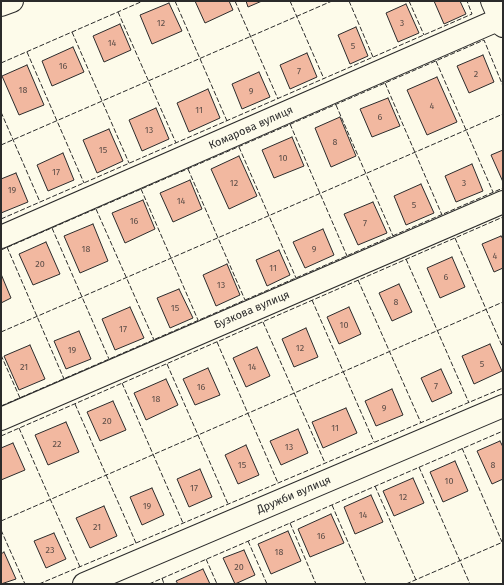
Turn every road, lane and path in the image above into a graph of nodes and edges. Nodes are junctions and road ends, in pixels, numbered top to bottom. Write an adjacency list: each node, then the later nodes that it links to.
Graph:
1 (12, 1): 2 (street)
2 (1, 5)
3 (498, 15): 5 (street, Комарова вулиця)
4 (503, 202): 7 (street, Бузкова вулиця)
5 (1, 237)
6 (503, 406): 8 (street, Дружби вулиця)
7 (1, 419)
8 (84, 584)

